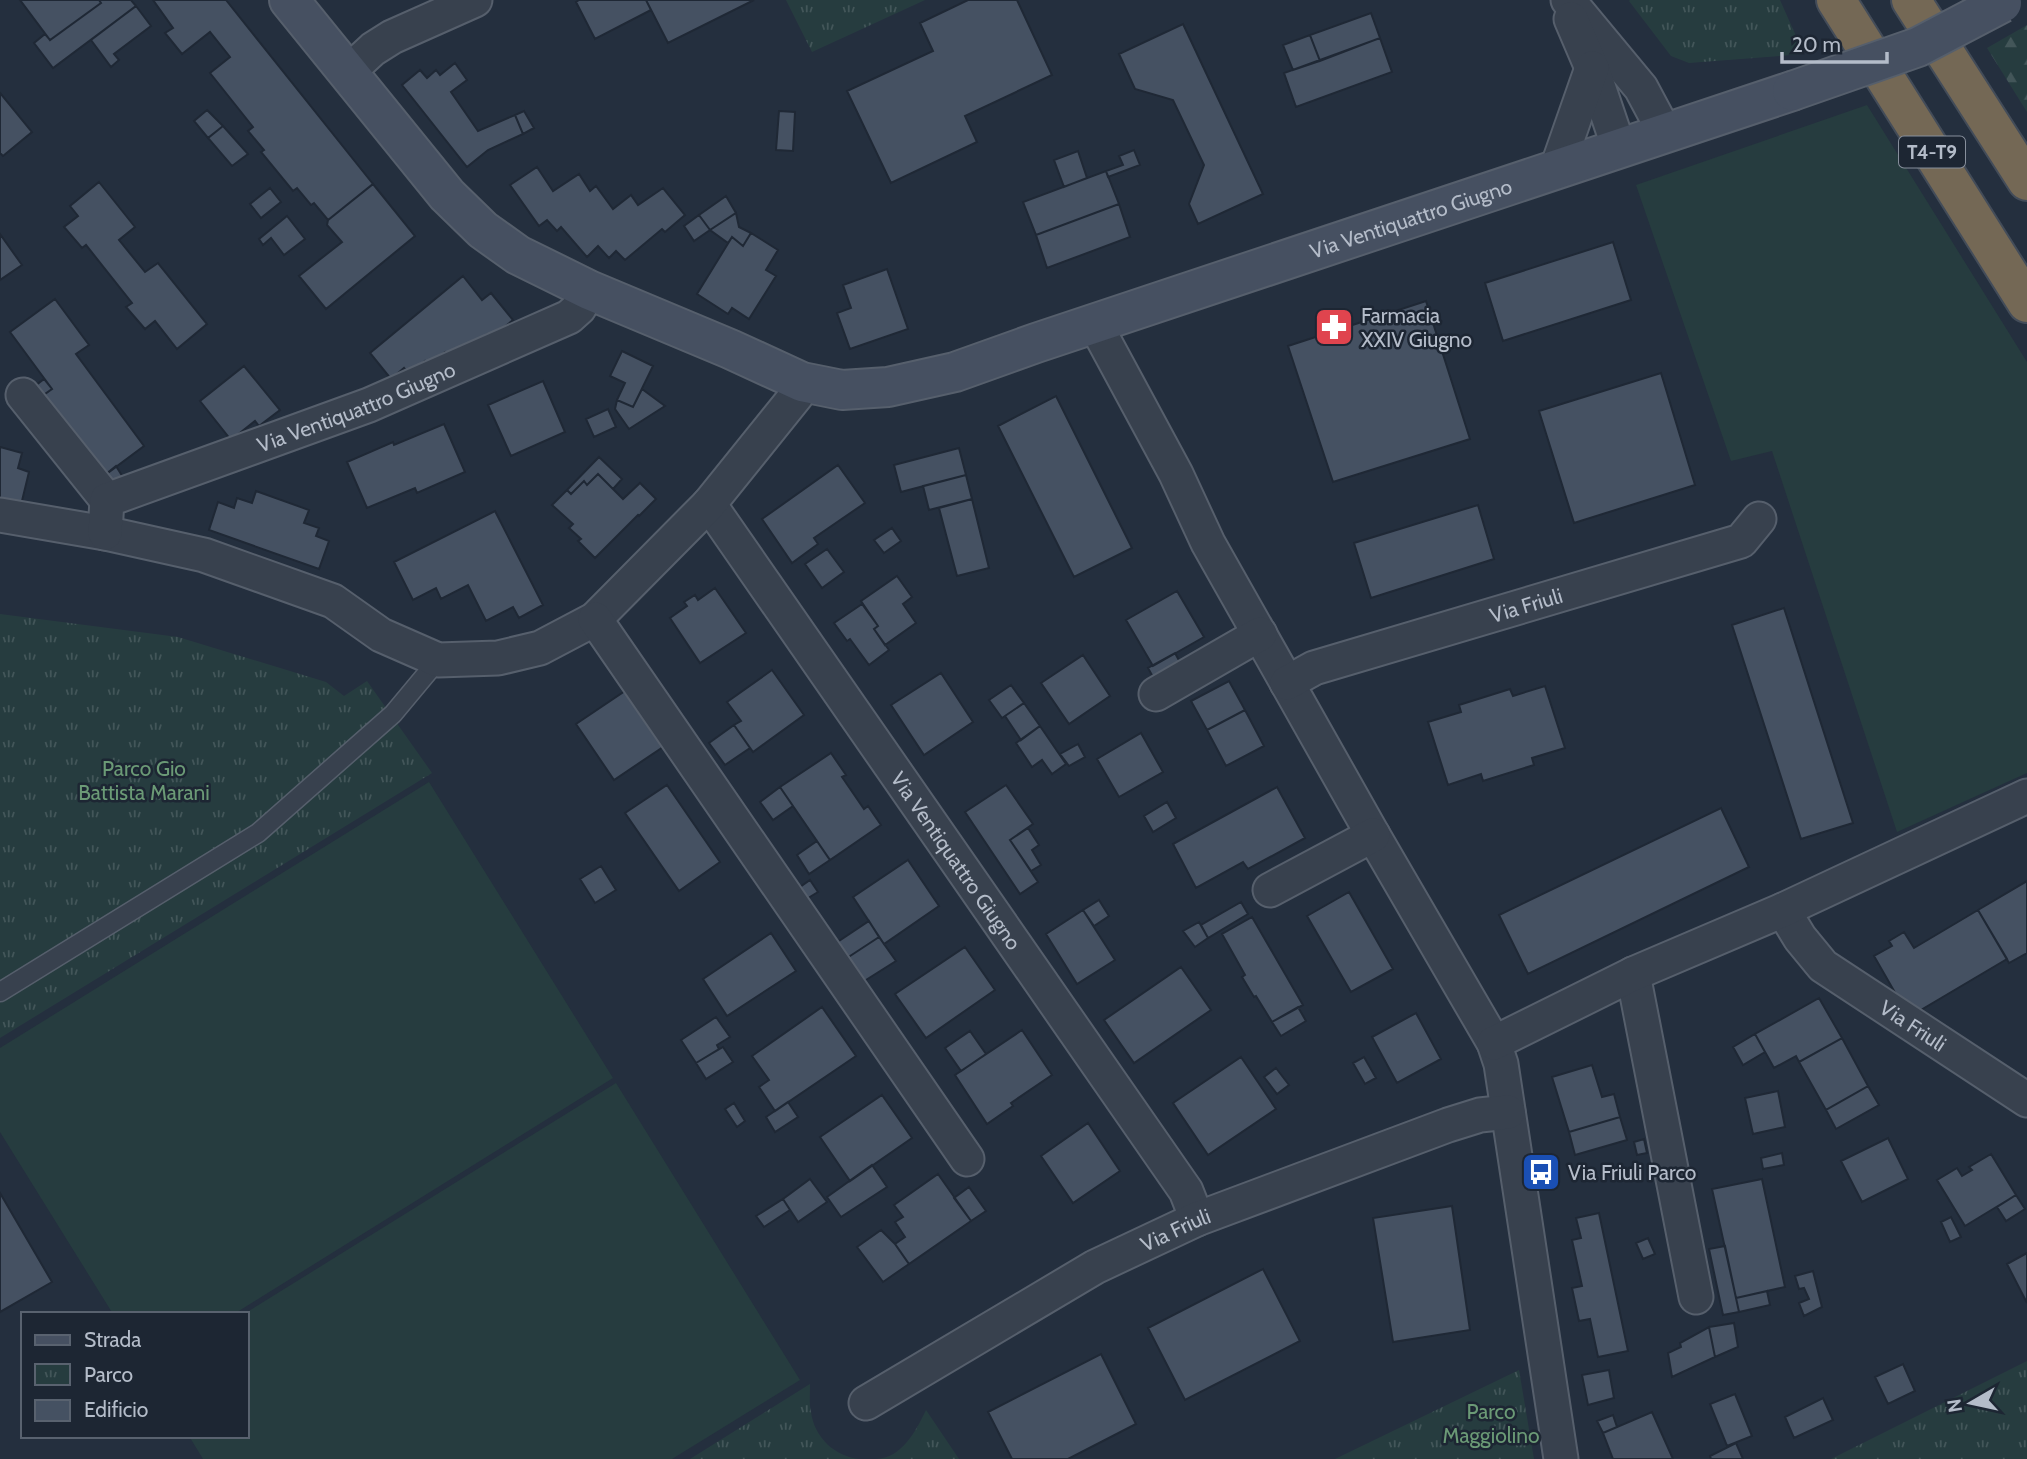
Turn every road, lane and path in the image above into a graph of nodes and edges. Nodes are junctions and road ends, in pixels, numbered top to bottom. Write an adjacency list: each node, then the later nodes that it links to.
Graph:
1 (289, 0): 8 (street, Via Ventiquattro Giugno)
2 (475, 0): 8 (street)
3 (1566, 0): 7 (street); 9 (street)
4 (1836, 0): 14 (highway, T4-T9)
5 (1911, 0): 12 (highway, T4-T9)
6 (2005, 1): 9 (street, Via Ventiquattro Giugno, bridge)
7 (1592, 68): 10 (street); 11 (street)
8 (347, 73): 13 (street, Via Ventiquattro Giugno)
9 (1665, 133): 10 (street, Via Ventiquattro Giugno)
10 (1619, 148): 11 (street, Via Ventiquattro Giugno)
11 (1557, 168): 15 (street, Via Ventiquattro Giugno)
12 (2027, 181)
13 (589, 290): 16 (street, Via Ventiquattro Giugno); 18 (street, Via Ventiquattro Giugno)
14 (2027, 303)
15 (1096, 324): 16 (street, Via Ventiquattro Giugno); 24 (street)
16 (802, 382): 19 (street)
17 (23, 394): 18 (street)
18 (107, 500): 22 (street)
19 (709, 504): 23 (street); 38 (street, Via Ventiquattro Giugno)
20 (0, 515): 22 (street)
21 (1759, 519): 26 (street, Via Friuli)
22 (105, 533): 25 (street)
23 (595, 619): 25 (street); 37 (street)
24 (1260, 634): 26 (street); 27 (street)
25 (438, 660): 33 (lane)
26 (1287, 682): 29 (street)
27 (1156, 694)
28 (2027, 796): 31 (street)
29 (1373, 835): 30 (street); 34 (street)
30 (1270, 890)
31 (1783, 910): 32 (street); 35 (street, Via Friuli)
32 (1633, 974): 34 (street); 39 (street)
33 (0, 992)
34 (1493, 1043): 36 (street)
35 (2027, 1100)
36 (1508, 1112): 38 (street, Via Friuli); 41 (street)
37 (967, 1159)
38 (1198, 1219): 40 (street, Via Friuli)
39 (1696, 1297)
40 (866, 1403)
41 (1560, 1459)

